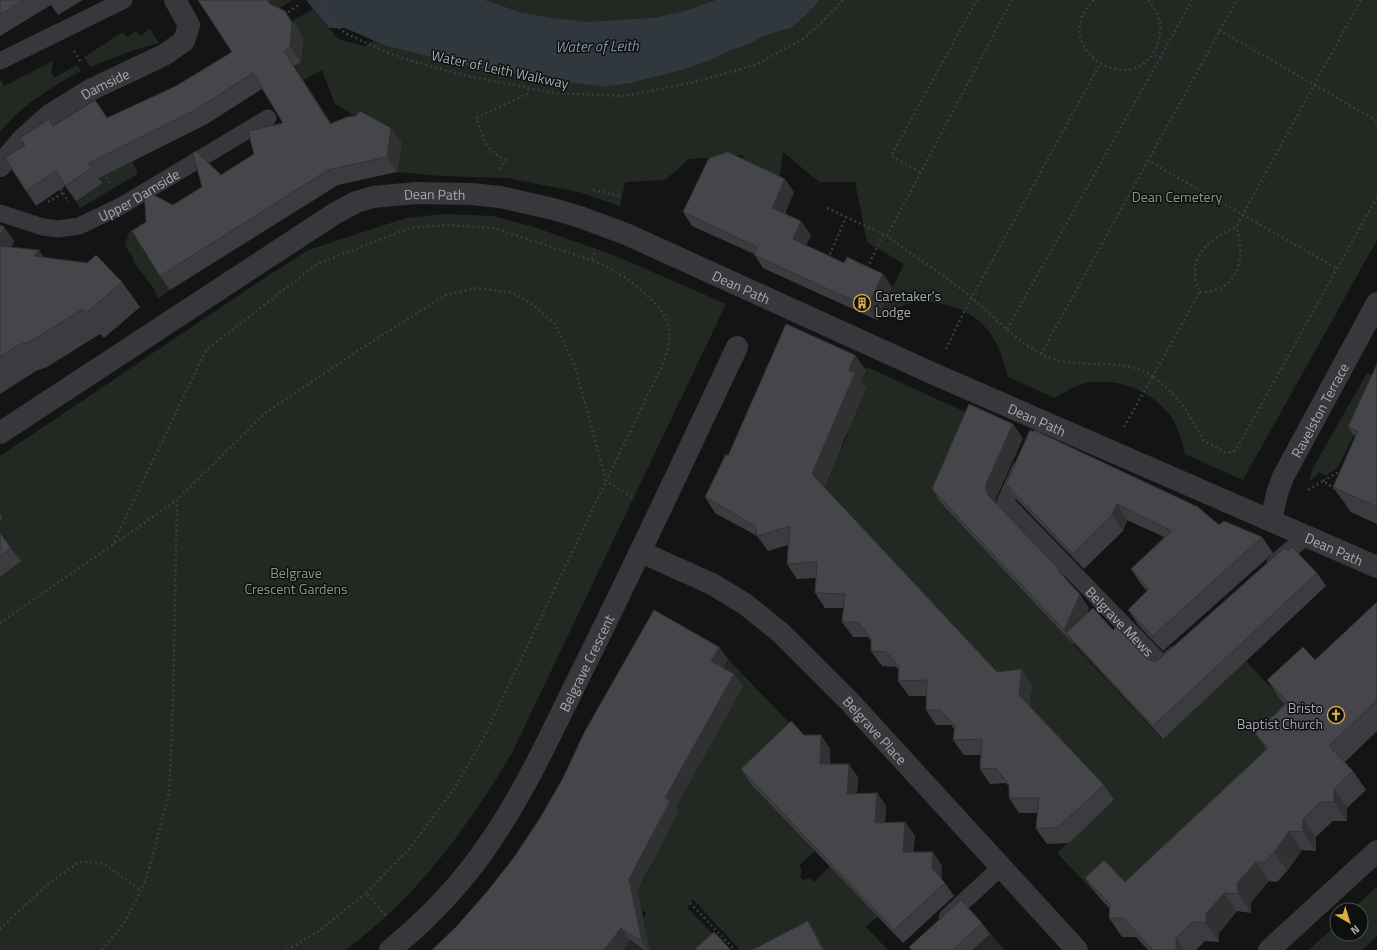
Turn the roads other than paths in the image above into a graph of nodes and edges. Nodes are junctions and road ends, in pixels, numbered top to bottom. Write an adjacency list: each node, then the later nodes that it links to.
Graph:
1 (124, 0): 3 (lane)
2 (175, 0): 5 (street, Damside)
3 (0, 61)
4 (268, 118): 6 (lane, Upper Damside)
5 (0, 166)
6 (0, 213)
7 (1377, 303): 11 (street, Ravelston Terrace)
8 (737, 347): 13 (street, Belgrave Crescent)
9 (0, 433): 11 (street, Dean Path)
10 (1026, 453): 16 (lane, Belgrave Mews)
11 (1271, 520): 12 (street, Dean Path)
12 (1306, 536): 14 (street, Dean Path); 15 (lane)
13 (642, 552): 18 (street, Belgrave Place); 20 (street, Belgrave Crescent)
14 (1377, 567)
15 (1263, 574)
16 (1186, 643)
17 (1377, 851): 22 (street)
18 (1001, 867): 19 (lane); 21 (street, Belgrave Place)
19 (933, 929)
20 (397, 944)
21 (1077, 950)
22 (1269, 950)

